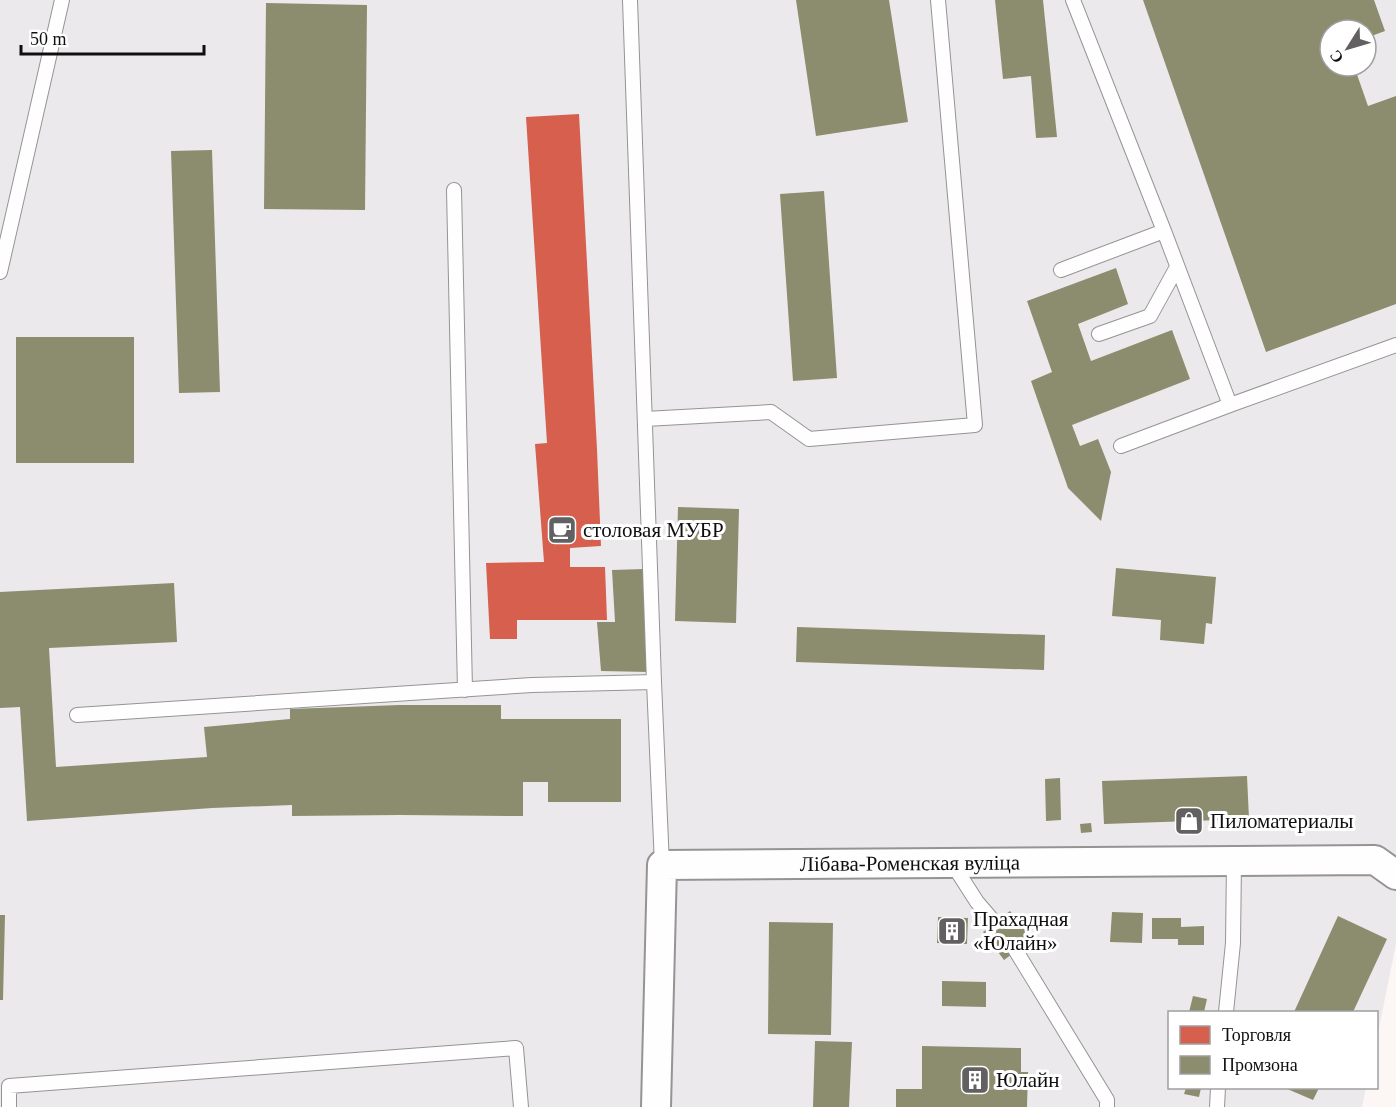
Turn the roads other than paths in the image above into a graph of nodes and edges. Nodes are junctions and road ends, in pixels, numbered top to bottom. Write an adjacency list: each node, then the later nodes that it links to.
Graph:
1 (62, 0): 9 (lane)
2 (630, 0): 13 (lane)
3 (938, 0): 13 (lane)
4 (1072, 0): 6 (lane)
5 (454, 190): 16 (lane)
6 (1164, 231): 7 (lane); 8 (lane)
7 (1177, 267): 10 (lane); 12 (lane)
8 (1061, 270)
9 (0, 272)
10 (1099, 334)
11 (1396, 345): 12 (lane)
12 (1230, 405): 14 (lane)
13 (645, 419): 15 (lane)
14 (1121, 446)
15 (654, 682): 16 (lane); 20 (lane)
16 (465, 690): 17 (lane)
17 (77, 715)
18 (1234, 861): 19 (street, Лібава-Роменская вуліца); 21 (street, Лібава-Роменская вуліца); 24 (lane)
19 (952, 863): 20 (street, Лібава-Роменская вуліца); 22 (lane)
20 (662, 865): 28 (street)
21 (1396, 875)
22 (996, 923)
23 (1016, 951): 29 (lane)
24 (1226, 1011)
25 (1218, 1089): 30 (lane)
26 (9, 1107): 27 (lane)
27 (521, 1107)
28 (656, 1107)
29 (1107, 1107)
30 (1216, 1107)

